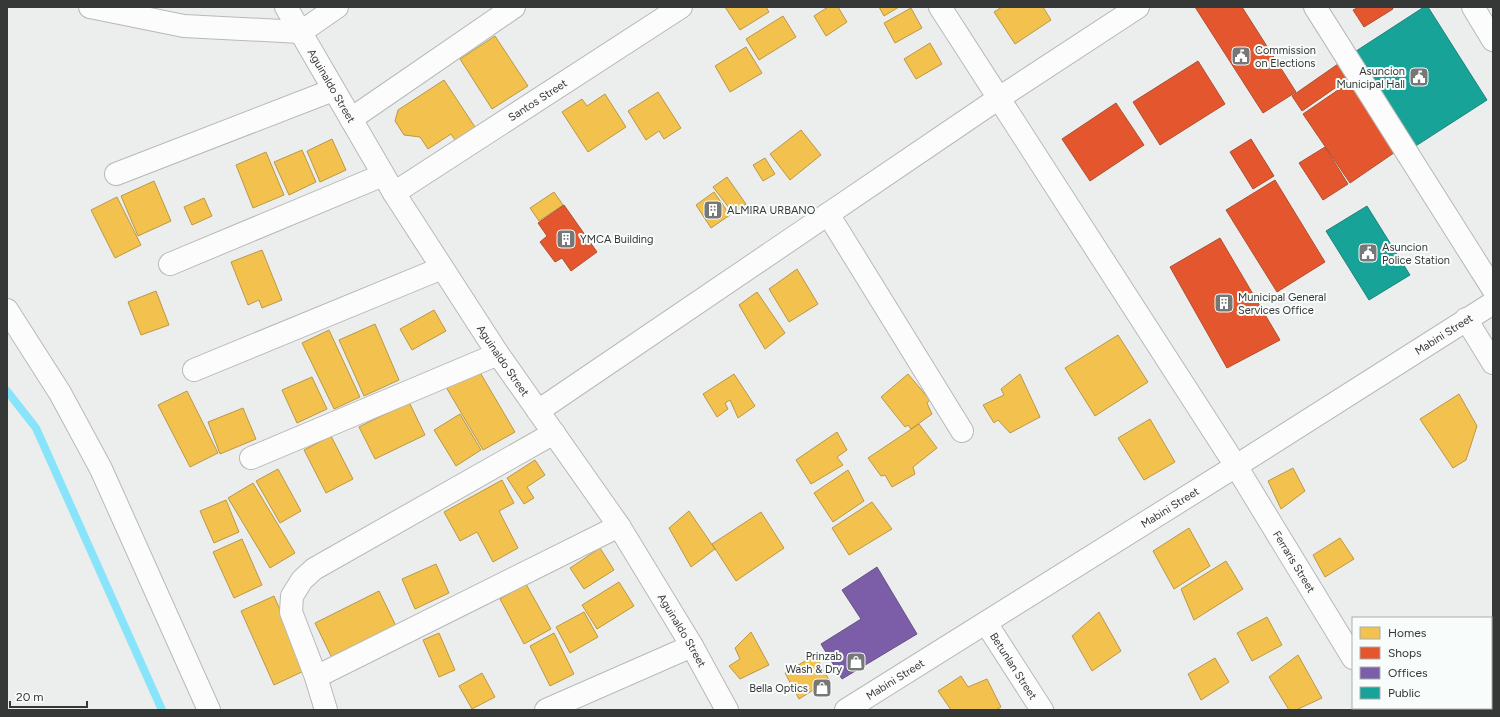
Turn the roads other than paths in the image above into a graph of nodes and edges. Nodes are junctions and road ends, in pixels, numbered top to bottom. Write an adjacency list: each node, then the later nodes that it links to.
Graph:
1 (90, 7): 10 (street)
2 (286, 7): 10 (street, Aguinaldo Street)
3 (337, 7): 10 (street)
4 (514, 7): 14 (street)
5 (681, 7): 17 (street, Santos Street)
6 (940, 7): 13 (street, Ferraris Street)
7 (1138, 7): 13 (street)
8 (1315, 7): 21 (street)
9 (1473, 7): 11 (street)
10 (301, 32): 12 (street, Aguinaldo Street)
11 (1493, 40)
12 (333, 90): 14 (street, Aguinaldo Street); 15 (street)
13 (999, 98): 18 (street); 32 (street, Ferraris Street)
14 (351, 119): 16 (street, Aguinaldo Street)
15 (116, 174)
16 (383, 175): 17 (street, Aguinaldo Street); 19 (street)
17 (394, 193): 20 (street, Aguinaldo Street)
18 (828, 214): 28 (street); 29 (street)
19 (170, 264)
20 (442, 268): 25 (street, Aguinaldo Street); 27 (street)
21 (1493, 289)
22 (1493, 302): 24 (street, Mabini Street)
23 (7, 310): 38 (street)
24 (1466, 319): 26 (street); 32 (street, Mabini Street)
25 (498, 354): 28 (street, Aguinaldo Street); 31 (street)
26 (1493, 363)
27 (194, 370)
28 (538, 411): 30 (street, Aguinaldo Street)
29 (962, 431)
30 (554, 433): 33 (street, Aguinaldo Street); 37 (street)
31 (251, 458)
32 (1236, 466): 34 (street, Mabini Street); 36 (street, Ferraris Street)
33 (619, 526): 35 (street, Aguinaldo Street); 37 (street)
34 (986, 623): 42 (street, Mabini Street); 43 (street, Betunlan Street)
35 (692, 646): 40 (street); 41 (street, Aguinaldo Street)
36 (1352, 656)
37 (316, 678): 39 (street)
38 (209, 710)
39 (326, 710)
40 (546, 710)
41 (727, 710)
42 (846, 710)
43 (1042, 710)

